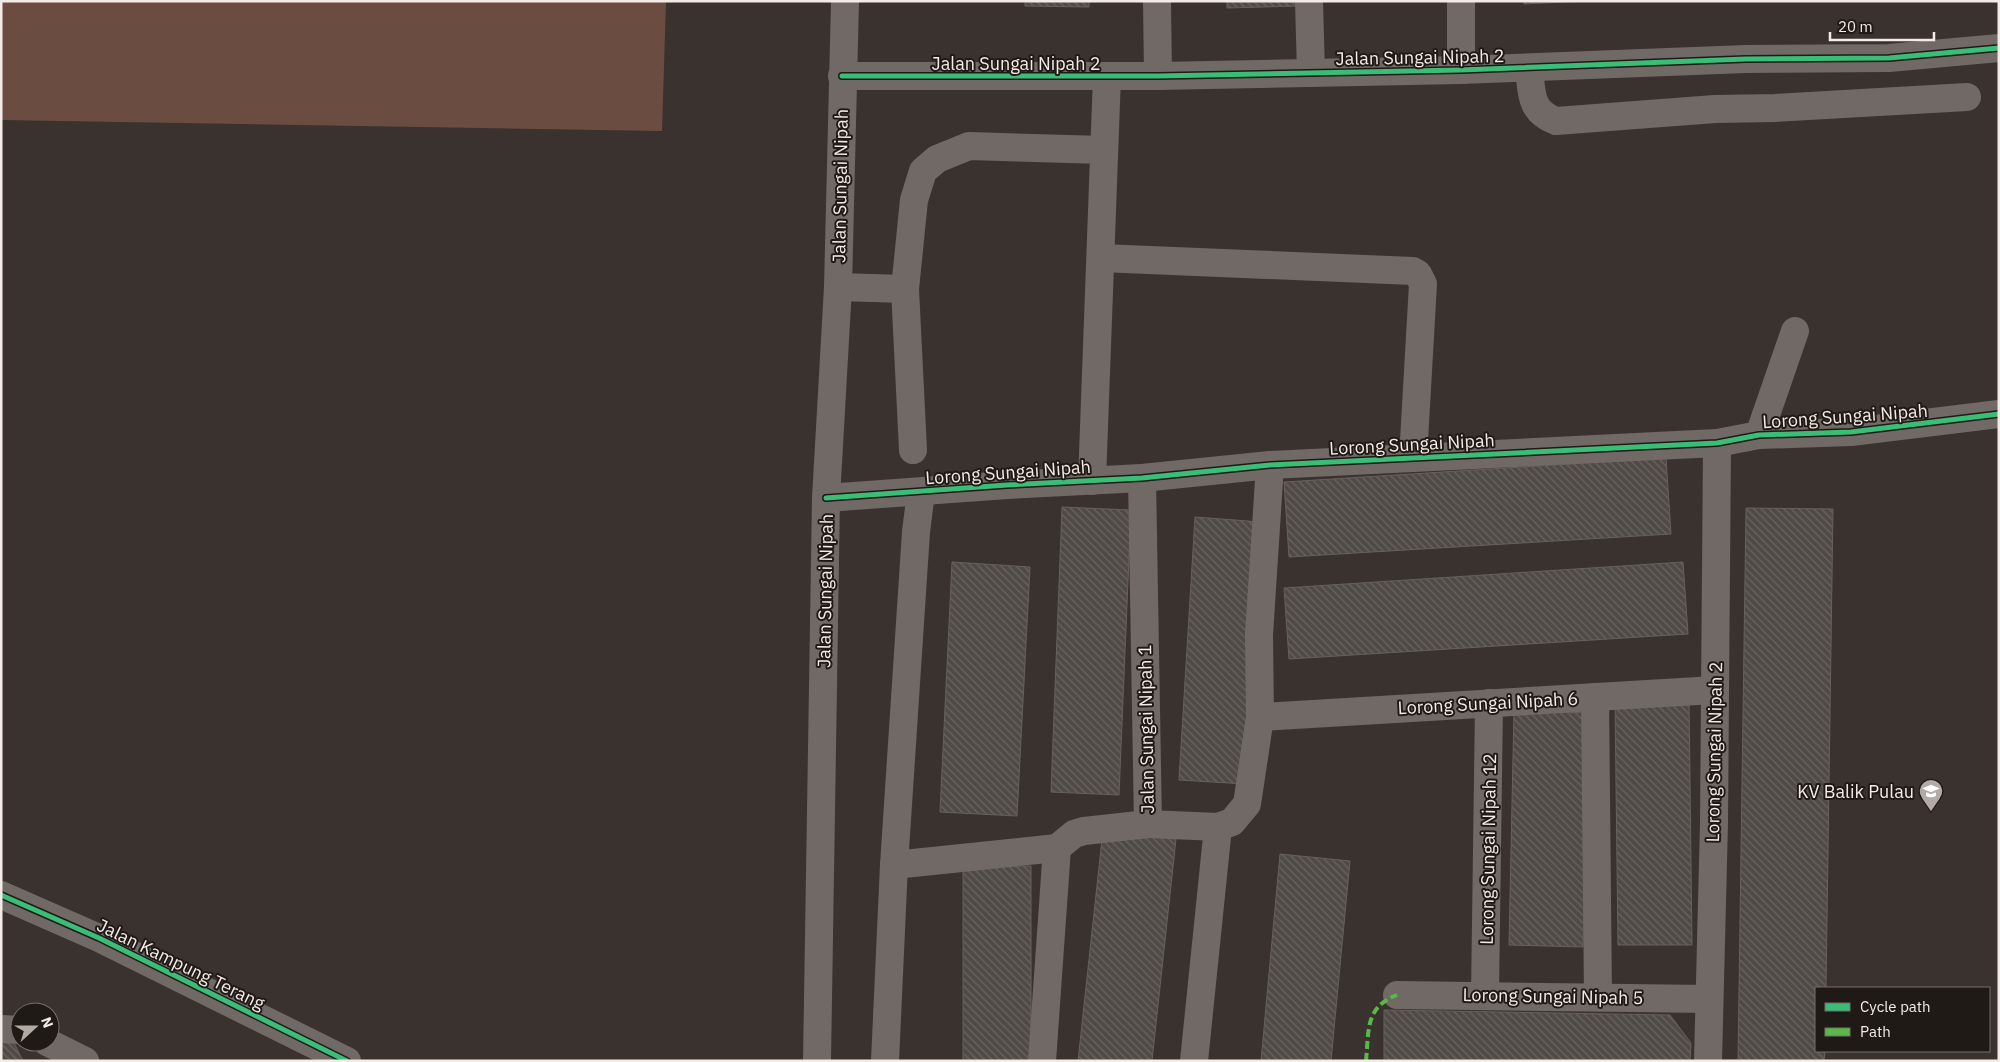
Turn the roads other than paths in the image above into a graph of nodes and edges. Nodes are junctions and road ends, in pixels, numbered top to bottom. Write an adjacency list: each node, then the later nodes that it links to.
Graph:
1 (845, 1): 9 (street, Jalan Sungai Nipah)
2 (1157, 1): 11 (street)
3 (1310, 1): 8 (street)
4 (1461, 1): 7 (street)
5 (1999, 48): 6 (street, Jalan Sungai Nipah 2)
6 (1529, 68): 7 (street, Jalan Sungai Nipah 2); 12 (street)
7 (1461, 70): 8 (street, Jalan Sungai Nipah 2)
8 (1310, 73): 11 (street, Jalan Sungai Nipah 2)
9 (842, 76): 10 (street, Jalan Sungai Nipah 2); 15 (street, Jalan Sungai Nipah)
10 (1108, 76): 11 (street, Jalan Sungai Nipah 2); 13 (street)
11 (1158, 76)
12 (1967, 98)
13 (1104, 150): 14 (street); 16 (street)
14 (1100, 258): 22 (street); 25 (street)
15 (838, 287): 16 (street); 27 (street, Jalan Sungai Nipah)
16 (905, 290): 21 (street)
17 (1795, 331): 19 (street)
18 (1999, 414): 19 (street, Lorong Sungai Nipah)
19 (1759, 435): 20 (street, Lorong Sungai Nipah)
20 (1717, 443): 22 (street, Lorong Sungai Nipah); 28 (street, Lorong Sungai Nipah 2)
21 (913, 450)
22 (1413, 458): 23 (street, Lorong Sungai Nipah)
23 (1270, 465): 24 (street, Lorong Sungai Nipah); 31 (street)
24 (1142, 478): 25 (street, Lorong Sungai Nipah); 32 (street, Jalan Sungai Nipah 1)
25 (1092, 481): 26 (street, Lorong Sungai Nipah)
26 (921, 492): 27 (street, Lorong Sungai Nipah); 35 (street)
27 (826, 498): 44 (street, Jalan Sungai Nipah)
28 (1715, 690): 29 (street, Lorong Sungai Nipah 6); 40 (street, Lorong Sungai Nipah 2)
29 (1595, 697): 30 (street, Lorong Sungai Nipah 6); 39 (street)
30 (1489, 703): 31 (street, Lorong Sungai Nipah 6); 38 (street, Lorong Sungai Nipah 12)
31 (1260, 717): 33 (street)
32 (1148, 824): 33 (street, Jalan Sungai Nipah 1); 34 (street)
33 (1218, 827): 47 (street)
34 (1057, 848): 35 (street); 46 (street)
35 (894, 865): 45 (street)
36 (1, 895): 43 (main road, Jalan Kampung Terang)
37 (1397, 995): 38 (street, Lorong Sungai Nipah 5)
38 (1485, 995): 39 (street, Lorong Sungai Nipah 5)
39 (1598, 996): 40 (street, Lorong Sungai Nipah 5)
40 (1709, 999): 48 (street, Lorong Sungai Nipah 2)
41 (60, 1048): 42 (street)
42 (86, 1061)
43 (347, 1061)
44 (818, 1061)
45 (885, 1061)
46 (1042, 1061)
47 (1194, 1061)
48 (1708, 1061)

